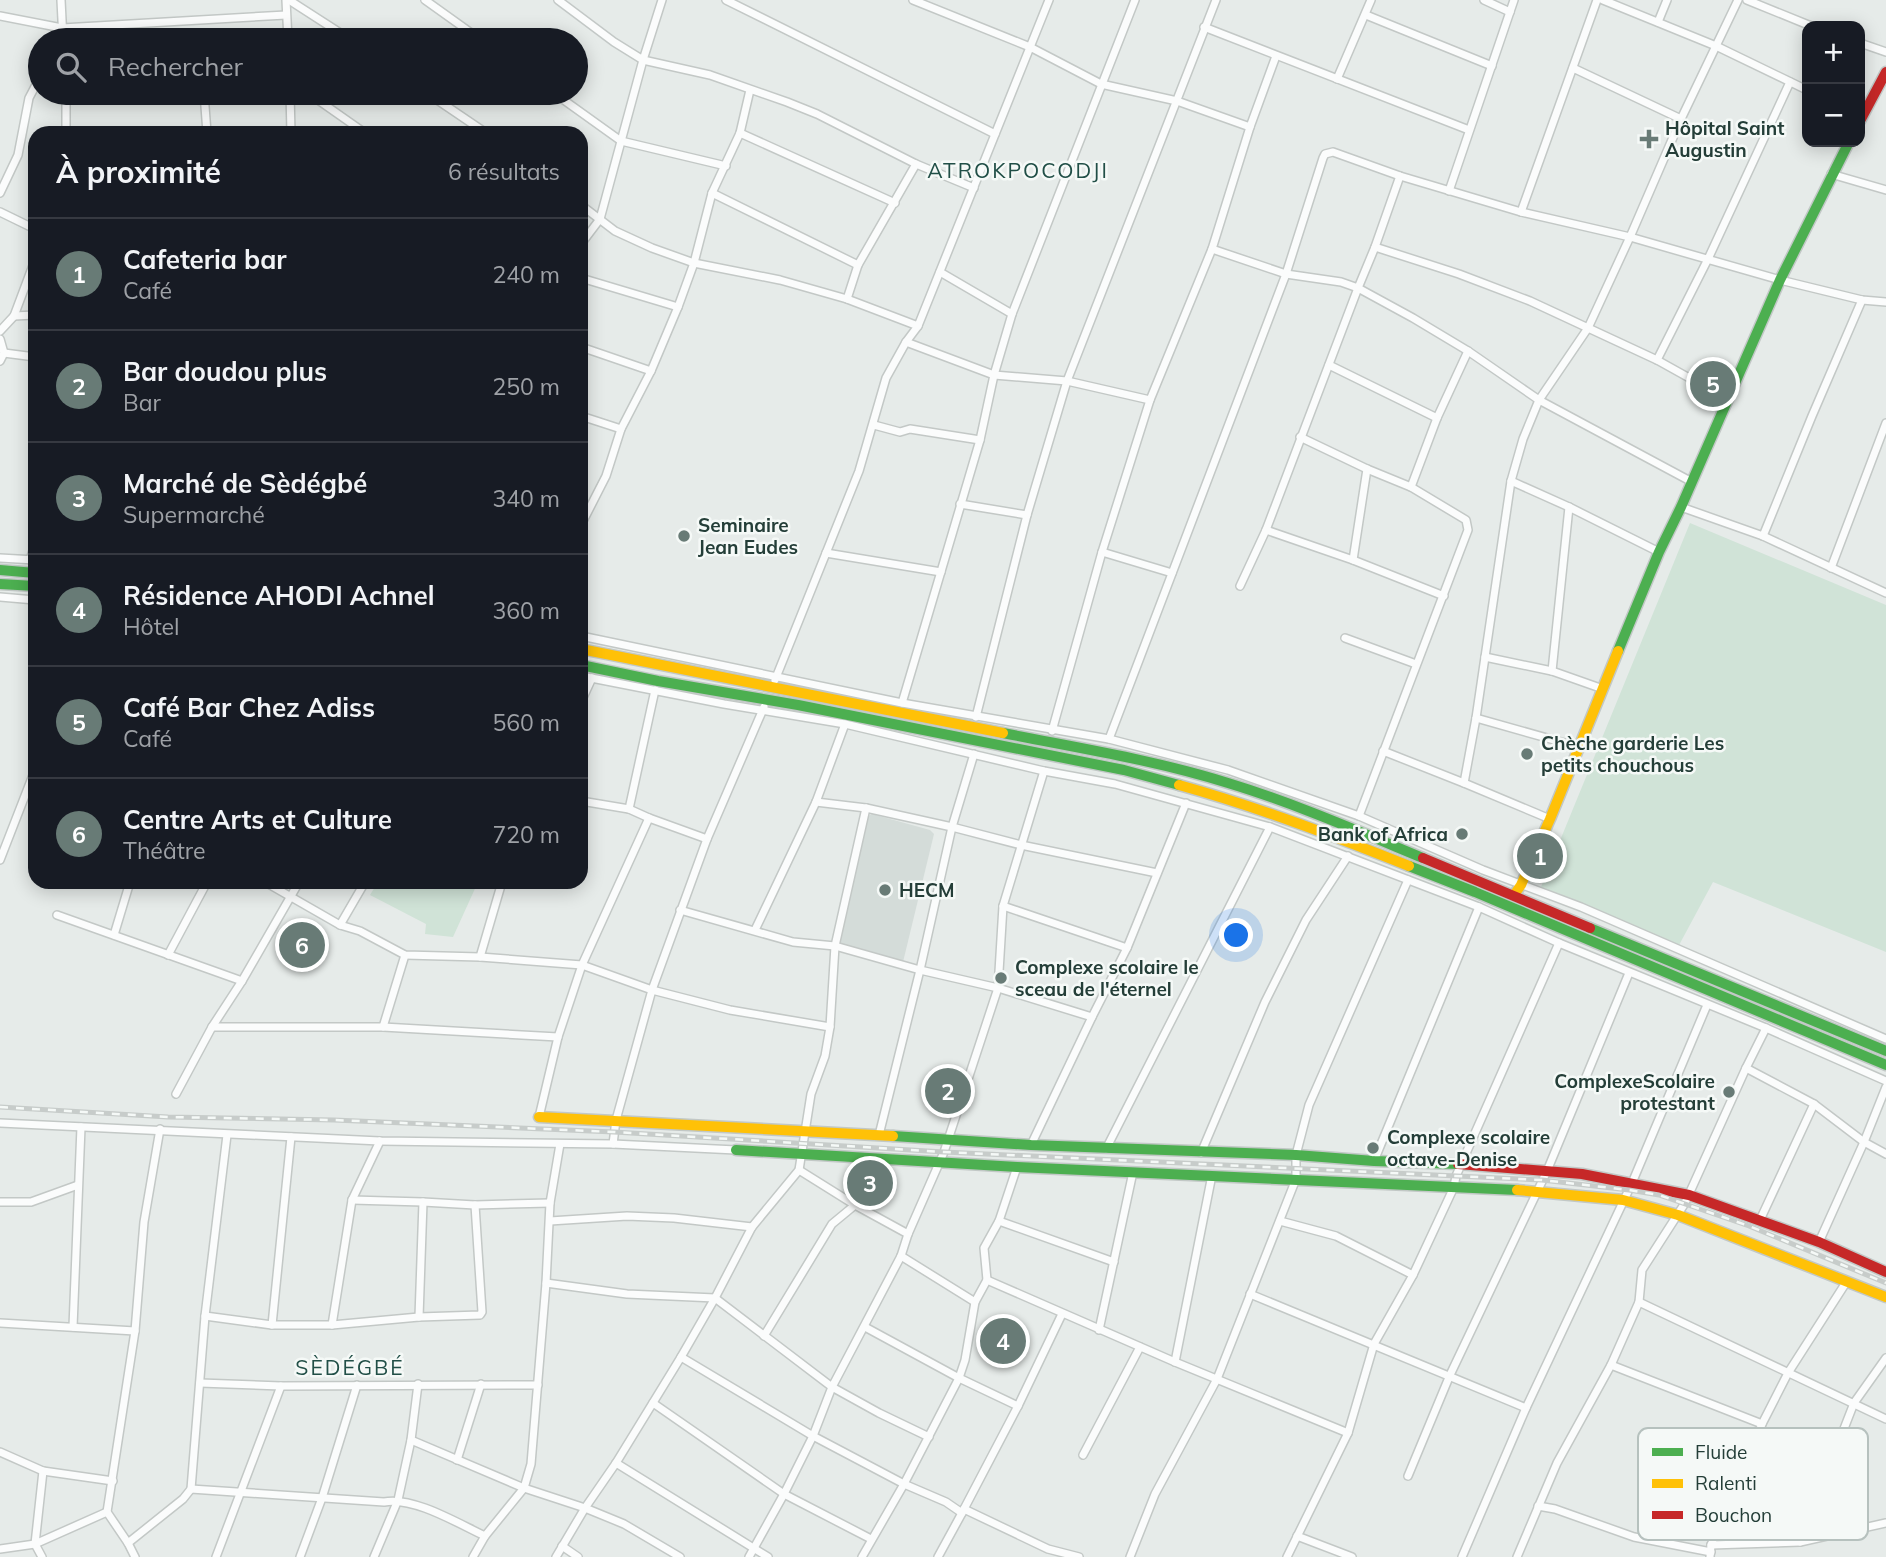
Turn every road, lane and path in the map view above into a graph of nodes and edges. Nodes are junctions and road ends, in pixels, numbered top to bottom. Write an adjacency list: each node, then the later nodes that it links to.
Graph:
1 (61, 0): 25 (street)
2 (288, 0): 19 (street); 27 (street)
3 (558, 0): 34 (street)
4 (662, 0): 34 (street)
5 (726, 0): 61 (street)
6 (913, 0): 31 (street)
7 (1049, 0): 31 (street)
8 (1135, 0): 40 (street)
9 (1216, 0): 24 (street)
10 (1371, 0): 20 (street)
11 (1484, 0): 18 (street)
12 (1514, 0): 18 (street)
13 (1600, 0): 22 (street); 36 (street)
14 (1667, 0): 22 (street)
15 (1738, 0): 30 (street)
16 (1747, 0): 23 (street)
17 (428, 1): 28 (street)
18 (1510, 12): 35 (street)
19 (286, 15): 25 (street); 26 (street)
20 (1366, 15): 35 (street); 38 (street)
21 (0, 16): 25 (street)
22 (1658, 22): 30 (street)
23 (1802, 22)
24 (1205, 27): 33 (street); 43 (street)
25 (62, 28)
26 (287, 28)
27 (332, 28)
28 (465, 28)
29 (1865, 45): 32 (street)
30 (1716, 46): 39 (street); 52 (street)
31 (1030, 47): 40 (street); 61 (street)
32 (1886, 52)
33 (1276, 56): 38 (street); 58 (street)
34 (643, 60): 42 (street); 62 (street)
35 (1492, 66): 59 (street)
36 (1573, 68): 52 (street); 76 (street)
37 (1886, 72): 51 (main road)
38 (1337, 79): 59 (street)
39 (1790, 82): 41 (street); 83 (street)
40 (1101, 84): 43 (street); 96 (street)
41 (1802, 88)
42 (750, 90): 60 (street); 64 (street)
43 (1177, 101): 58 (street); 113 (street)
44 (28, 103): 72 (street)
45 (66, 105): 53 (street)
46 (205, 105): 54 (street)
47 (290, 105): 55 (street)
48 (325, 105): 56 (street)
49 (445, 105): 57 (street)
50 (571, 105): 62 (street)
51 (1865, 110)
52 (1681, 119): 80 (street)
53 (66, 126)
54 (206, 126)
55 (291, 126)
56 (355, 126)
57 (476, 126)
58 (1251, 127): 82 (street)
59 (1469, 130): 70 (street)
60 (740, 133): 65 (street); 73 (street)
61 (995, 134): 68 (street)
62 (621, 141): 65 (street); 77 (street)
63 (1846, 147): 66 (main road)
64 (916, 164): 68 (street); 73 (street)
65 (726, 166): 71 (street)
66 (1831, 174): 69 (street); 90 (main road)
67 (1400, 176): 70 (street); 81 (street); 87 (street)
68 (974, 188): 86 (street)
69 (1886, 190)
70 (1449, 191): 76 (street)
71 (712, 192): 84 (street); 85 (street)
72 (0, 193)
73 (895, 203): 85 (street)
74 (588, 210): 77 (street)
75 (0, 212): 78 (street)
76 (1521, 212): 80 (street)
77 (600, 219): 79 (street); 84 (street)
78 (28, 226)
79 (588, 235)
80 (1630, 237): 83 (street); 100 (street)
81 (1375, 247): 91 (street); 100 (street)
82 (1212, 249): 87 (street); 115 (street)
83 (1708, 259): 90 (street); 108 (street)
84 (694, 263): 92 (street); 95 (street)
85 (858, 265): 92 (street)
86 (940, 272): 96 (street); 99 (street)
87 (1286, 274): 91 (street); 147 (street)
88 (28, 279): 98 (street)
89 (588, 280): 95 (street)
90 (1780, 280): 93 (street); 114 (main road)
91 (1357, 288): 105 (street); 110 (street)
92 (847, 299): 99 (street)
93 (1862, 300): 94 (street); 136 (street)
94 (1886, 302)
95 (678, 307): 111 (street)
96 (1012, 314): 112 (street)
97 (28, 315): 98 (street)
98 (14, 316): 101 (street)
99 (918, 326): 103 (street)
100 (1588, 328): 108 (street); 116 (street)
101 (0, 331)
102 (0, 339): 106 (street)
103 (906, 342): 112 (street); 120 (street)
104 (588, 349): 111 (street)
105 (1468, 351): 116 (street); 118 (street)
106 (4, 353): 107 (street); 109 (street)
107 (28, 356)
108 (1657, 360): 114 (street)
109 (0, 361)
110 (1329, 365): 118 (street); 122 (street)
111 (650, 371): 121 (street)
112 (994, 375): 113 (street); 123 (street)
113 (1067, 381): 115 (street); 134 (street)
114 (1727, 399): 128 (main road)
115 (1150, 400): 137 (street)
116 (1539, 401): 127 (street); 128 (street)
117 (588, 418): 121 (street)
118 (1437, 418): 129 (street)
119 (1886, 423): 124 (street)
120 (874, 425): 123 (street); 139 (street)
121 (621, 429): 133 (street)
122 (1300, 437): 126 (street); 135 (street)
123 (980, 440): 130 (street)
124 (1877, 450): 125 (street); 143 (street)
125 (1886, 453)
126 (1367, 469): 129 (street); 142 (street)
127 (1511, 481): 131 (street); 158 (street)
128 (1692, 482): 132 (main road)
129 (1411, 487): 152 (street)
130 (960, 504): 134 (street); 146 (street)
131 (1569, 507): 138 (street); 161 (street)
132 (1681, 508): 136 (street); 138 (main road)
133 (588, 511)
134 (1027, 515): 170 (street)
135 (1266, 530): 142 (street); 150 (street)
136 (1763, 536): 143 (street)
137 (1102, 552): 147 (street); 173 (street)
138 (1659, 552): 166 (main road)
139 (826, 553): 146 (street); 165 (street)
140 (0, 558): 141 (street)
141 (28, 560)
142 (1353, 560): 152 (street)
143 (1831, 568): 151 (street)
144 (0, 570): 145 (main road)
145 (28, 572)
146 (942, 572): 168 (street)
147 (1172, 573): 174 (street)
148 (0, 584): 149 (main road)
149 (28, 586)
150 (1240, 586)
151 (1886, 593)
152 (1444, 596): 159 (street)
153 (0, 597): 154 (street)
154 (28, 599)
155 (588, 638): 165 (street)
156 (1345, 638): 159 (street)
157 (588, 650): 165 (main road)
158 (1485, 657): 161 (street); 171 (street)
159 (1416, 664): 176 (street)
160 (588, 666): 165 (main road)
161 (1552, 671): 166 (street)
162 (588, 677): 163 (street)
163 (592, 678): 164 (street); 167 (street)
164 (588, 687)
165 (772, 688): 168 (street); 169 (street); 204 (main road); 234 (main road)
166 (1603, 689): 175 (main road)
167 (654, 690): 169 (street); 185 (street)
168 (902, 703): 170 (street)
169 (763, 710): 172 (street); 191 (street)
170 (976, 717): 173 (street)
171 (1476, 718): 175 (street); 179 (street)
172 (845, 724): 177 (street); 182 (street)
173 (1052, 731): 174 (street)
174 (1109, 740): 186 (street)
175 (1579, 747): 188 (main road)
176 (1384, 751): 179 (street); 186 (street)
177 (974, 754): 178 (street); 189 (street)
178 (1044, 771): 183 (street); 192 (street)
179 (1464, 782): 188 (street)
180 (28, 788): 194 (street)
181 (588, 802): 185 (street)
182 (816, 802): 184 (street); 211 (street)
183 (1186, 803): 190 (street); 195 (street)
184 (866, 808): 189 (street); 214 (street)
185 (629, 809): 187 (street)
186 (1359, 816): 197 (street)
187 (649, 818): 191 (street); 219 (street)
188 (1550, 820): 197 (main road)
189 (952, 827): 192 (street); 220 (street)
190 (1270, 827): 193 (street); 255 (street)
191 (707, 839): 208 (street)
192 (1021, 845): 195 (street); 206 (street)
193 (1348, 856): 196 (street); 257 (street)
194 (0, 859)
195 (1157, 873): 215 (street)
196 (1408, 880): 207 (street); 260 (street)
197 (1521, 885): 204 (main road); 232 (street)
198 (128, 889): 212 (street)
199 (203, 889): 216 (street)
200 (277, 889): 205 (street)
201 (295, 889): 205 (street)
202 (361, 889): 210 (street)
203 (500, 889): 218 (street)
204 (1514, 895): 233 (main road)
205 (291, 897): 210 (street); 222 (street)
206 (1003, 906): 215 (street); 223 (street)
207 (1479, 907): 213 (street); 261 (street)
208 (680, 910): 211 (street); 224 (street)
209 (57, 915): 212 (street)
210 (340, 925): 217 (street)
211 (755, 930): 214 (street)
212 (114, 935): 216 (street)
213 (1559, 943): 221 (street); 263 (street)
214 (835, 946): 220 (street); 229 (street)
215 (1127, 948): 226 (street)
216 (168, 955): 222 (street)
217 (405, 955): 218 (street); 228 (street)
218 (480, 957): 219 (street)
219 (582, 965): 224 (street); 231 (street)
220 (920, 970): 223 (street); 247 (street)
221 (1629, 972): 225 (street); 266 (street)
222 (242, 981): 227 (street)
223 (998, 988): 226 (street); 249 (street)
224 (652, 990): 229 (street); 241 (street)
225 (1707, 1005): 230 (street); 270 (street)
226 (1091, 1017): 254 (street)
227 (212, 1027): 228 (street); 238 (street)
228 (383, 1027): 231 (street)
229 (830, 1027): 245 (street)
230 (1766, 1028): 235 (street); 236 (street)
231 (558, 1037): 240 (street)
232 (1886, 1038)
233 (1886, 1051)
234 (1886, 1065)
235 (1746, 1068): 239 (street); 274 (street)
236 (1886, 1081)
237 (1886, 1087): 251 (street)
238 (176, 1094)
239 (1814, 1104): 251 (street); 283 (street)
240 (539, 1117): 241 (main road)
241 (616, 1120): 245 (main road); 253 (street)
242 (0, 1123): 243 (street)
243 (81, 1126): 244 (street); 271 (street)
244 (160, 1129): 246 (street); 311 (street)
245 (806, 1131): 247 (main road); 259 (street)
246 (227, 1135): 248 (street); 303 (street)
247 (879, 1135): 249 (main road)
248 (291, 1137): 250 (street); 306 (street)
249 (947, 1139): 254 (main road); 262 (street)
250 (380, 1141): 252 (street); 275 (street)
251 (1864, 1142): 258 (street); 289 (street)
252 (560, 1144): 253 (street); 279 (street)
253 (613, 1144): 256 (street)
254 (1031, 1145): 255 (main road)
255 (1106, 1149): 257 (main road)
256 (736, 1150): 259 (main road)
257 (1201, 1153): 260 (main road)
258 (1886, 1154)
259 (801, 1155): 262 (main road); 265 (street)
260 (1296, 1155): 261 (main road); 269 (street)
261 (1374, 1161): 263 (main road)
262 (939, 1163): 264 (main road); 288 (street)
263 (1462, 1164): 266 (main road); 272 (street)
264 (1017, 1167): 267 (main road); 285 (street)
265 (799, 1170): 281 (street); 287 (street)
266 (1547, 1171): 270 (main road); 273 (street)
267 (1133, 1172): 268 (main road); 291 (street)
268 (1212, 1175): 269 (main road); 317 (street)
269 (1296, 1179): 272 (main road); 286 (street)
270 (1632, 1183): 274 (main road); 276 (street)
271 (78, 1185): 277 (street); 309 (street)
272 (1454, 1187): 273 (main road); 293 (street)
273 (1536, 1191): 276 (main road); 320 (street)
274 (1689, 1195): 282 (street); 283 (main road)
275 (352, 1200): 278 (street); 307 (street)
276 (1623, 1200): 282 (main road); 333 (street)
277 (0, 1202)
278 (424, 1202): 280 (street); 304 (street)
279 (550, 1203): 280 (street); 284 (street)
280 (475, 1205): 304 (street)
281 (855, 1205): 288 (street); 312 (street)
282 (1678, 1215): 295 (main road); 301 (street)
283 (1760, 1220): 289 (main road)
284 (550, 1221): 287 (street); 296 (street)
285 (999, 1221): 291 (street); 294 (street)
286 (1280, 1221): 293 (street); 297 (street)
287 (752, 1227): 299 (street)
288 (908, 1234): 290 (street)
289 (1819, 1242): 292 (main road)
290 (901, 1256): 300 (street); 308 (street)
291 (1114, 1262): 310 (street)
292 (1886, 1272)
293 (1413, 1275): 313 (street)
294 (987, 1280): 300 (street); 302 (street)
295 (1847, 1281): 298 (main road); 319 (street)
296 (546, 1283): 299 (street); 327 (street)
297 (1250, 1294): 313 (street); 322 (street)
298 (1886, 1297)
299 (715, 1298): 312 (street); 315 (street)
300 (975, 1302): 321 (street)
301 (1639, 1302): 318 (street); 319 (street)
302 (1062, 1314): 310 (street); 332 (street)
303 (205, 1316): 306 (street); 323 (street)
304 (419, 1317): 307 (street)
305 (0, 1323): 309 (street)
306 (272, 1325): 307 (street)
307 (332, 1325)
308 (865, 1326): 321 (street); 329 (street)
309 (73, 1327): 311 (street)
310 (1099, 1330): 314 (street)
311 (135, 1331): 348 (street)
312 (764, 1336): 329 (street)
313 (1374, 1344): 320 (street); 338 (street)
314 (1140, 1347): 317 (street); 343 (street)
315 (681, 1357): 330 (street); 339 (street)
316 (1886, 1358): 331 (street)
317 (1175, 1362): 322 (street)
318 (1611, 1365): 335 (street); 356 (street)
319 (1788, 1373): 331 (street); 335 (street)
320 (1450, 1375): 333 (street); 347 (street)
321 (959, 1378): 332 (street); 340 (street)
322 (1217, 1379): 338 (street); 390 (street)
323 (200, 1383): 328 (street); 351 (street)
324 (418, 1384): 325 (street); 326 (street); 341 (street)
325 (481, 1384): 327 (street); 344 (street)
326 (357, 1385): 328 (street); 354 (street)
327 (538, 1385): 350 (street)
328 (281, 1386): 352 (street)
329 (832, 1388): 339 (street); 340 (street)
330 (653, 1403): 345 (street); 353 (street)
331 (1854, 1403): 334 (street); 337 (street)
332 (1018, 1406): 358 (street)
333 (1526, 1408): 393 (street)
334 (1886, 1419)
335 (1762, 1424): 336 (street)
336 (1760, 1428)
337 (1844, 1428)
338 (1348, 1433): 363 (street)
339 (813, 1436): 349 (street); 353 (street)
340 (929, 1437): 349 (street)
341 (411, 1440): 344 (street); 355 (street)
342 (0, 1452): 346 (street)
343 (1083, 1455)
344 (457, 1460): 350 (street)
345 (616, 1464): 357 (street); 373 (street)
346 (43, 1471): 348 (street); 370 (street)
347 (1408, 1476)
348 (113, 1481): 359 (street)
349 (904, 1484): 358 (street); 364 (street)
350 (524, 1488): 357 (street); 362 (street)
351 (191, 1489): 352 (street); 369 (street)
352 (241, 1493): 354 (street); 378 (street)
353 (784, 1494): 364 (street); 373 (street)
354 (322, 1499): 355 (street); 379 (street)
355 (398, 1500): 362 (street); 380 (street)
356 (1538, 1506): 365 (street); 394 (street)
357 (585, 1508): 371 (street); 384 (street)
358 (963, 1511): 375 (street); 388 (street)
359 (107, 1512): 369 (street); 370 (street)
360 (1886, 1523): 361 (street)
361 (1868, 1527)
362 (485, 1536): 381 (street)
363 (1297, 1536): 391 (street); 392 (street)
364 (871, 1539): 387 (street)
365 (1638, 1539)
366 (1646, 1540): 374 (street)
367 (1809, 1540): 368 (street)
368 (1800, 1542): 374 (street)
369 (128, 1543): 377 (street)
370 (35, 1544): 372 (street); 376 (street)
371 (562, 1546): 382 (street); 383 (street)
372 (0, 1549)
373 (754, 1549): 385 (street); 386 (street)
374 (1711, 1551)
375 (1047, 1553): 389 (street)
376 (42, 1557)
377 (135, 1557)
378 (216, 1557)
379 (300, 1557)
380 (374, 1557)
381 (473, 1557)
382 (556, 1557)
383 (578, 1557)
384 (680, 1557)
385 (749, 1557)
386 (768, 1557)
387 (862, 1557)
388 (938, 1557)
389 (1079, 1557)
390 (1130, 1557)
391 (1287, 1557)
392 (1352, 1557)
393 (1462, 1557)
394 (1517, 1557)

